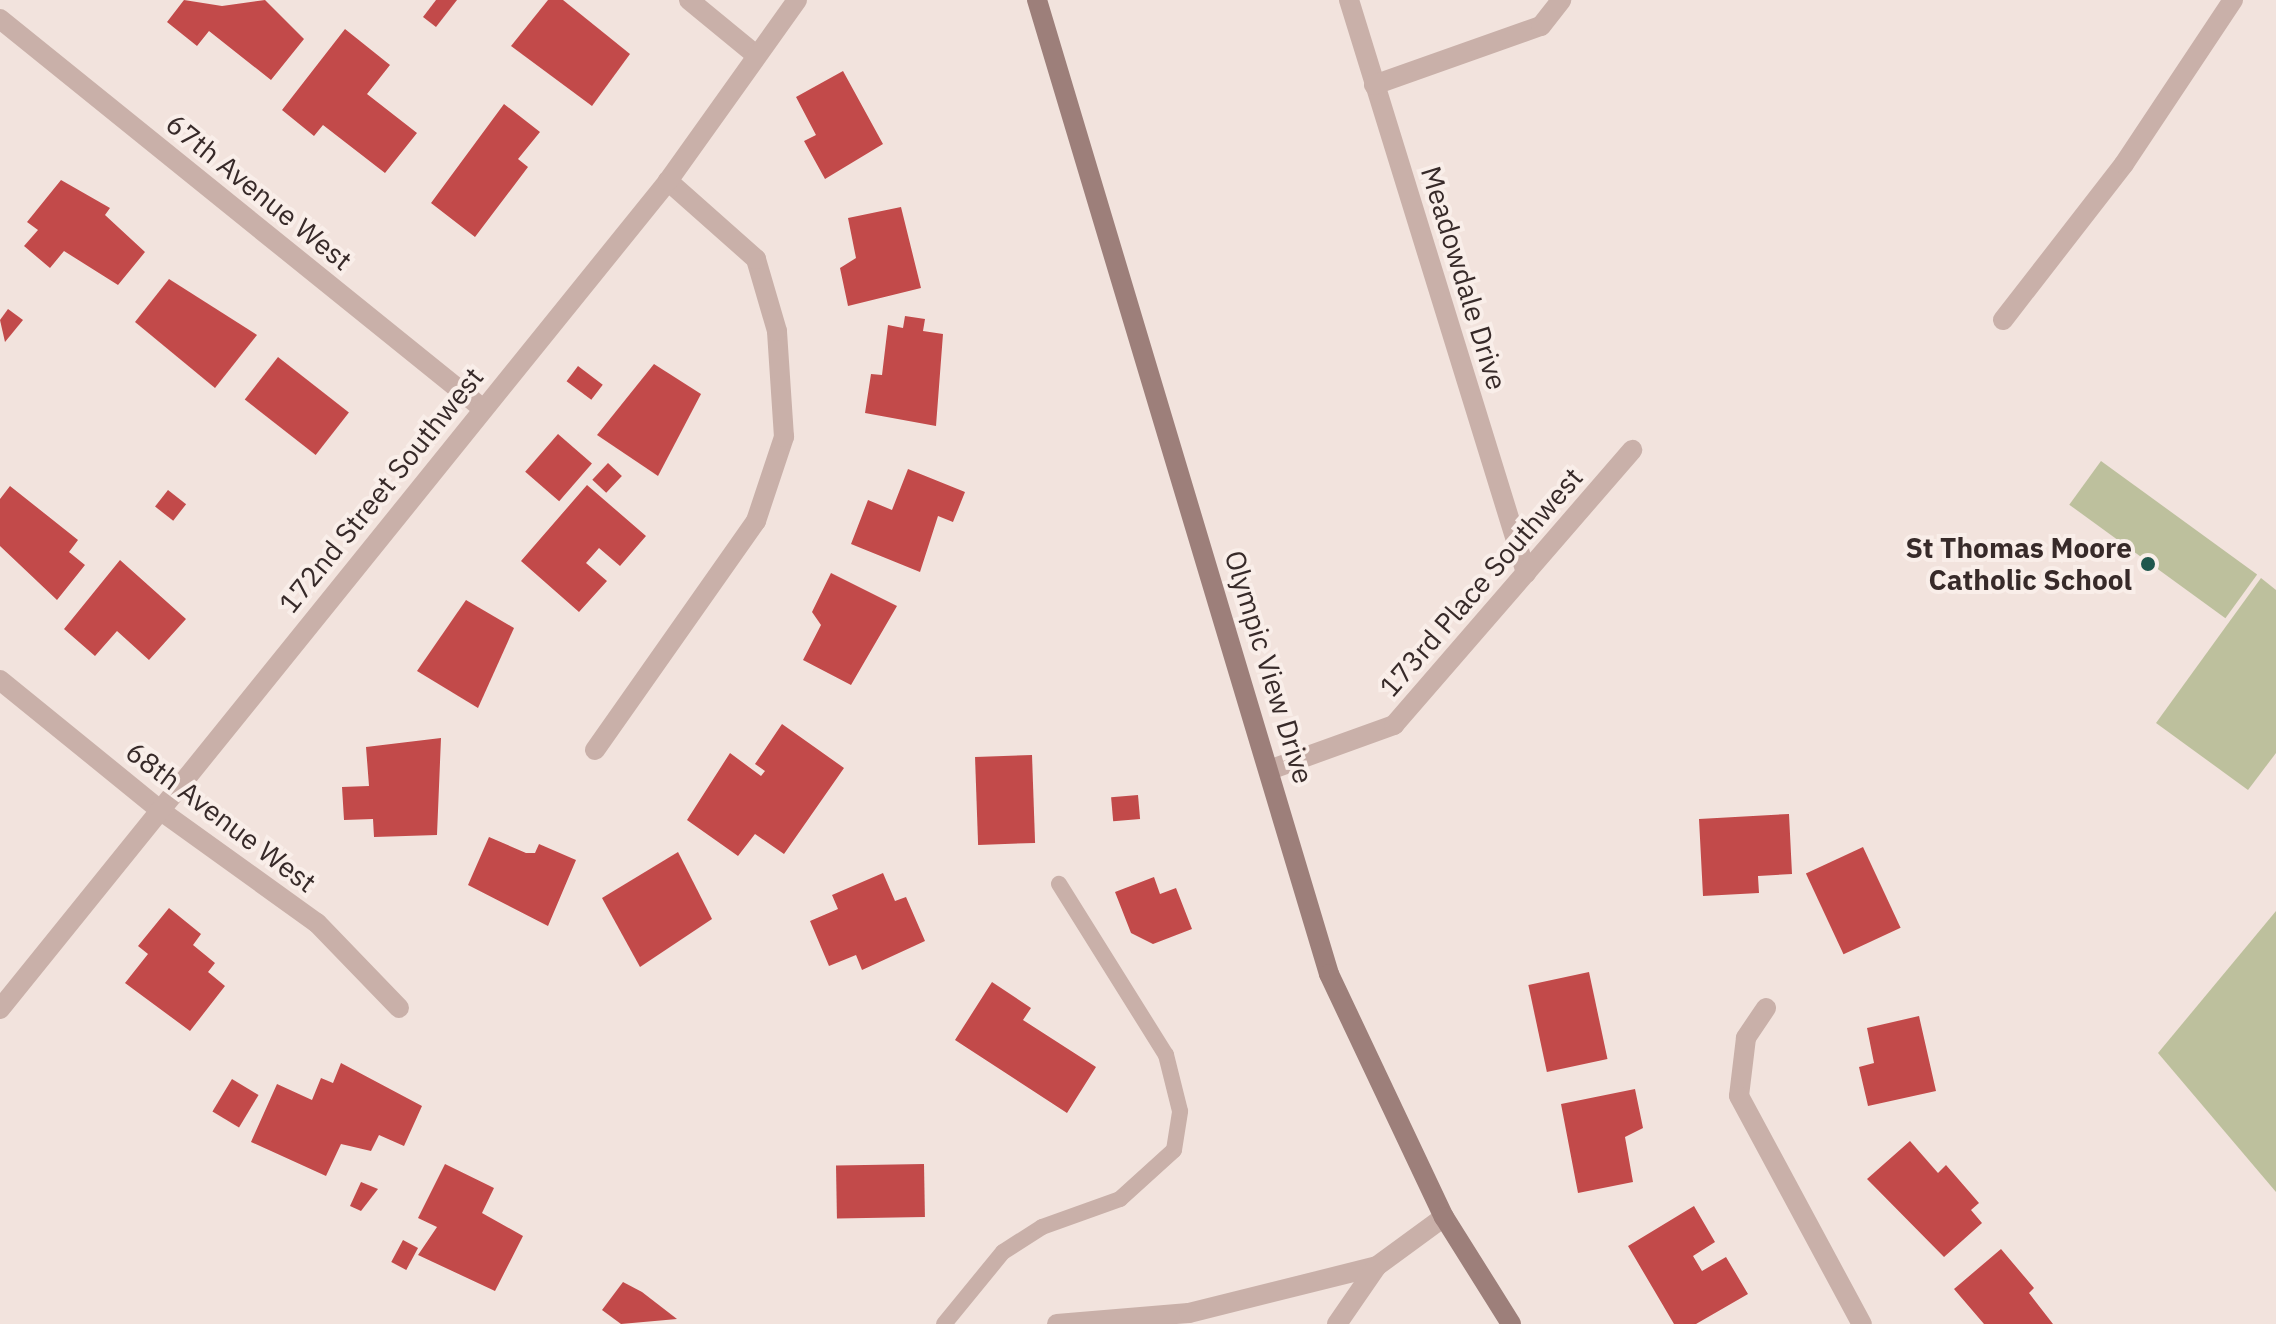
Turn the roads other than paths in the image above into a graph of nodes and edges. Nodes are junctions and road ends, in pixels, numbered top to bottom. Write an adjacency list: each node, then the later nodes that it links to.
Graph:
1 (689, 0): 8 (street)
2 (797, 0): 8 (street, 172nd Street Southwest)
3 (1037, 0): 17 (main road, Olympic View Drive)
4 (1349, 0): 9 (street, Meadowdale Drive)
5 (1561, 0): 9 (street)
6 (2233, 0): 11 (street)
7 (0, 19): 12 (street, 67th Avenue West)
8 (756, 55): 10 (street, 172nd Street Southwest)
9 (1374, 85): 14 (street, Meadowdale Drive)
10 (668, 181): 12 (street, 172nd Street Southwest); 16 (street)
11 (2003, 320)
12 (482, 408): 18 (street, 172nd Street Southwest)
13 (1632, 450): 14 (street, 173rd Place Southwest)
14 (1526, 573): 17 (street, 173rd Place Southwest)
15 (0, 680): 18 (street, 68th Avenue West)
16 (595, 750)
17 (1272, 769): 23 (main road, Olympic View Drive)
18 (161, 811): 20 (street, 68th Avenue West); 22 (street, 172nd Street Southwest)
19 (1059, 884): 25 (lane)
20 (399, 1008)
21 (1766, 1008): 29 (street)
22 (0, 1009)
23 (1444, 1217): 24 (street); 28 (main road, Olympic View Drive)
24 (1377, 1266): 26 (street); 27 (street)
25 (944, 1324)
26 (1057, 1324)
27 (1337, 1324)
28 (1511, 1324)
29 (1862, 1324)

